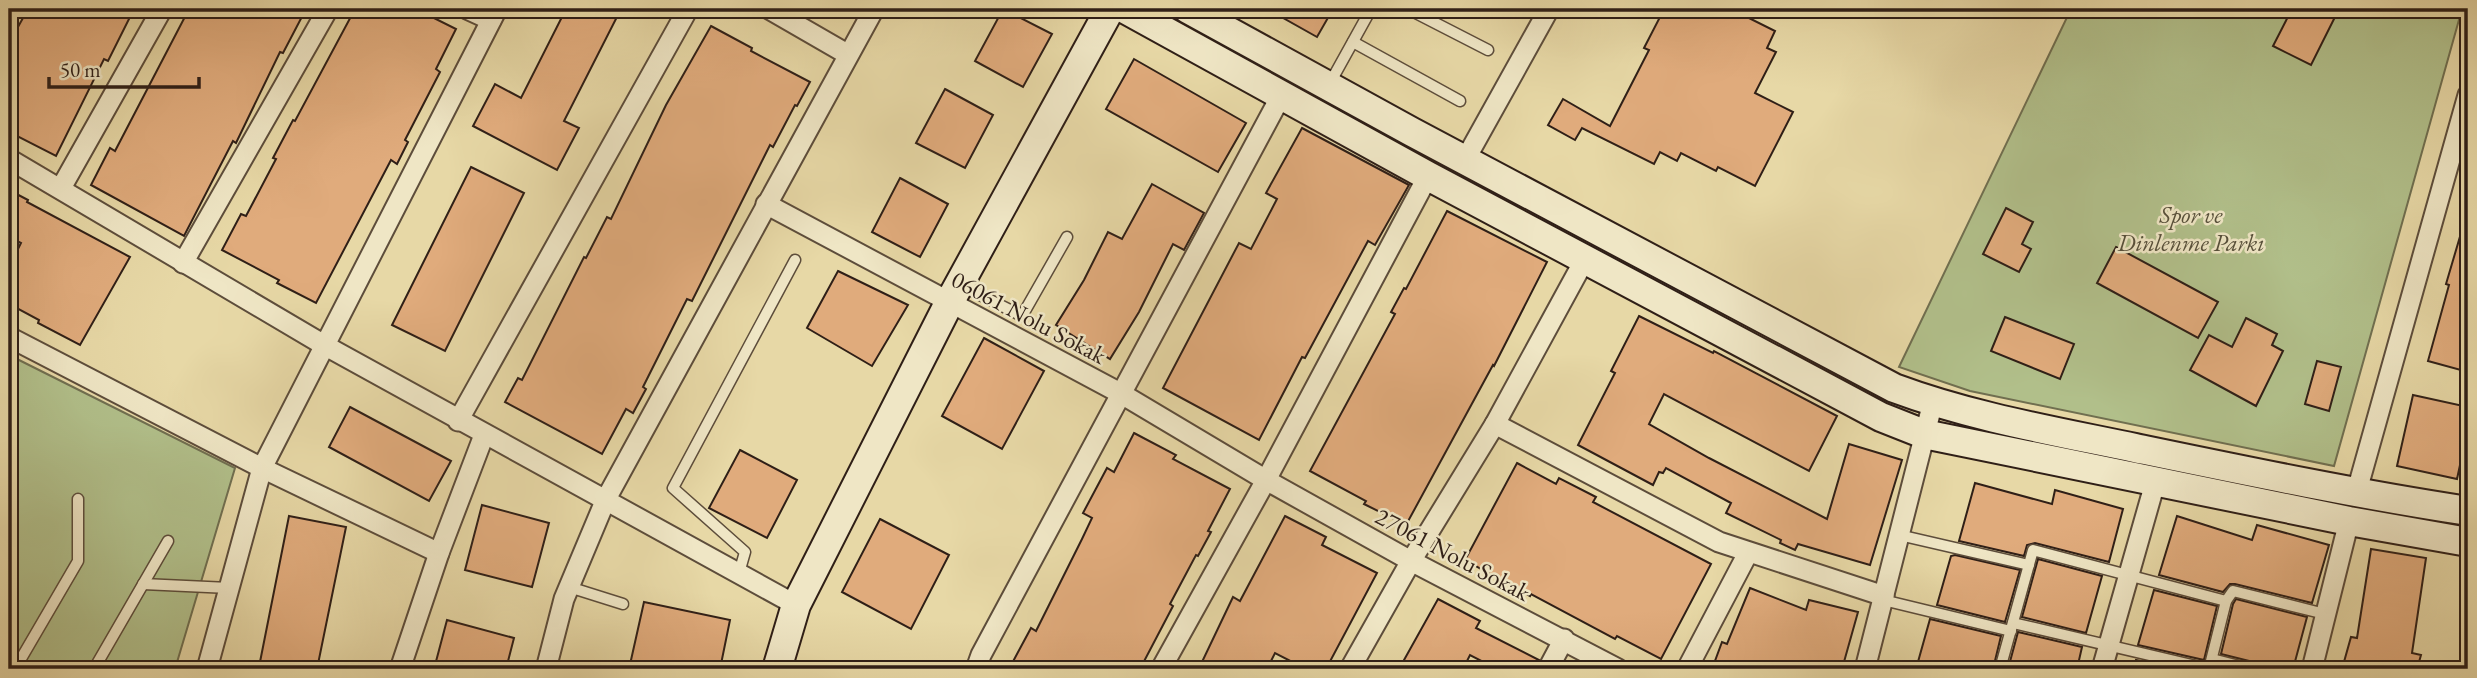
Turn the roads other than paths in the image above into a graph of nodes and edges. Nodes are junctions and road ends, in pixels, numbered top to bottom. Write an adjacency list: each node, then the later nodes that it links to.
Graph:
1 (162, 9): 26 (street)
2 (328, 9): 31 (street)
3 (467, 9): 15 (street)
4 (688, 9): 37 (street)
5 (769, 9): 18 (street)
6 (874, 9): 18 (street)
7 (1110, 9): 32 (street)
8 (1125, 9): 20 (street)
9 (1188, 9): 19 (street)
10 (1371, 9): 16 (lane)
11 (1408, 9): 17 (lane)
12 (1549, 9): 24 (street)
13 (1844, 9): 14 (lane)
14 (1860, 9)
15 (494, 14): 34 (street)
16 (1353, 42): 19 (lane); 22 (lane)
17 (1488, 50)
18 (847, 54): 27 (street)
19 (1328, 86): 24 (street)
20 (1282, 94): 25 (street); 35 (street)
21 (2468, 95): 44 (street)
22 (1460, 101)
23 (9, 159): 26 (street)
24 (1465, 160): 36 (street)
25 (1428, 176): 29 (street); 42 (street)
26 (61, 188): 31 (street)
27 (766, 204): 32 (street, 06061 Nolu Sokak); 46 (street)
28 (1067, 237): 32 (lane)
29 (1585, 259): 38 (street); 39 (street)
30 (795, 260): 56 (lane)
31 (183, 263): 34 (street)
32 (954, 294): 35 (street, 06061 Nolu Sokak); 64 (street)
33 (9, 337): 41 (street)
34 (324, 345): 37 (street); 41 (street)
35 (1120, 393): 42 (street, 06061 Nolu Sokak); 76 (street)
36 (1933, 402): 39 (street); 44 (street)
37 (458, 421): 40 (street)
38 (1495, 424): 53 (street); 54 (street)
39 (1924, 434): 43 (street); 49 (street)
40 (484, 435): 46 (street); 52 (street)
41 (262, 468): 52 (street); 60 (street)
42 (1266, 480): 54 (street, 27061 Nolu Sokak); 77 (street)
43 (2155, 483): 48 (street); 57 (street)
44 (2356, 494): 47 (street)
45 (78, 499): 70 (lane)
46 (606, 499): 56 (street); 59 (street)
47 (2468, 511)
48 (2349, 521): 51 (street); 65 (street)
49 (1899, 535): 55 (lane); 61 (street)
50 (168, 541): 58 (lane)
51 (2468, 542)
52 (439, 552): 73 (street)
53 (1748, 553): 61 (street); 81 (street)
54 (1411, 561): 67 (street, 27061 Nolu Sokak); 78 (street)
55 (2029, 565): 57 (lane); 66 (lane)
56 (739, 573): 64 (street)
57 (2129, 577): 62 (lane); 68 (street)
58 (143, 584): 60 (lane); 71 (lane)
59 (569, 587): 63 (lane); 74 (street)
60 (229, 588): 72 (street)
61 (1883, 598): 66 (lane); 82 (street)
62 (2226, 601): 65 (lane); 69 (lane)
63 (623, 604)
64 (796, 605): 75 (street)
65 (2325, 614): 86 (street)
66 (2012, 627): 68 (lane); 83 (lane)
67 (1564, 639): 79 (street); 80 (street, 27061 Nolu Sokak)
68 (2109, 645): 69 (lane); 84 (street)
69 (2210, 666): 85 (lane)
70 (15, 669)
71 (94, 669)
72 (207, 669)
73 (400, 669)
74 (546, 669)
75 (776, 669)
76 (976, 669)
77 (1161, 669)
78 (1350, 669)
79 (1548, 669)
80 (1618, 669)
81 (1687, 669)
82 (1866, 669)
83 (2000, 669)
84 (2102, 669)
85 (2251, 669)
86 (2312, 669)

